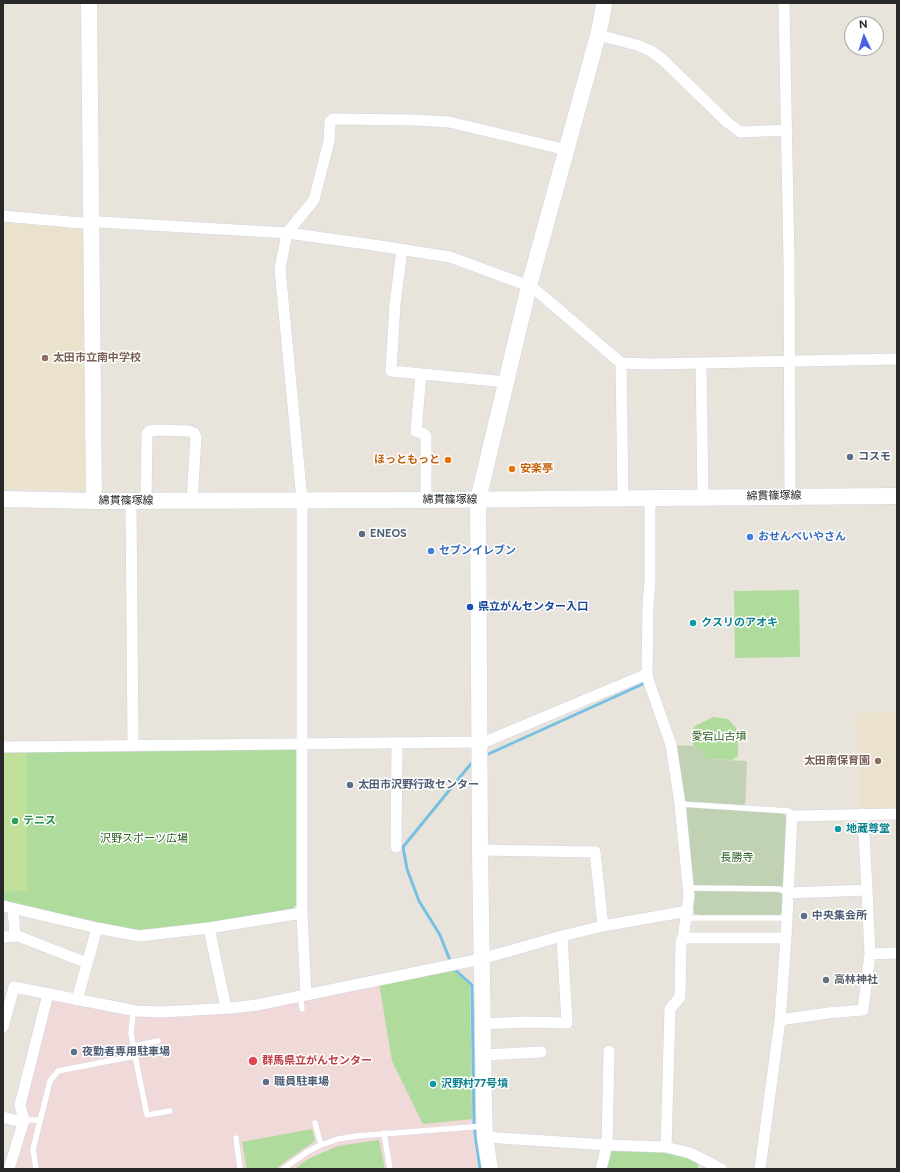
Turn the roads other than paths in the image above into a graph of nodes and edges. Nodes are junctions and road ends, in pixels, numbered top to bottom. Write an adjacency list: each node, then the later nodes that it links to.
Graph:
1 (89, 3): 8 (street)
2 (604, 3): 4 (street)
3 (784, 3): 5 (street)
4 (598, 35): 5 (street); 6 (street)
5 (787, 130): 13 (street)
6 (567, 150): 9 (street); 11 (street)
7 (3, 216): 8 (street)
8 (92, 222): 9 (street); 27 (street)
9 (287, 233): 10 (street); 24 (street)
10 (402, 250): 11 (street); 16 (street)
11 (529, 286): 14 (street); 17 (street)
12 (897, 359): 13 (street)
13 (789, 361): 15 (street); 18 (street)
14 (621, 363): 15 (street); 21 (street)
15 (701, 363): 20 (street)
16 (421, 374): 17 (street); 25 (street)
17 (506, 382): 26 (street)
18 (790, 496): 19 (street, 綿貫篠塚線); 20 (street, 綿貫篠塚線)
19 (897, 496)
20 (703, 497): 22 (street, 綿貫篠塚線)
21 (623, 498): 22 (street, 綿貫篠塚線); 26 (street, 綿貫篠塚線)
22 (650, 498): 30 (street)
23 (3, 499): 27 (street, 綿貫篠塚線)
24 (302, 500): 25 (street, 綿貫篠塚線); 29 (street, 綿貫篠塚線); 33 (street)
25 (426, 500): 26 (street, 綿貫篠塚線)
26 (478, 500): 31 (street)
27 (94, 501): 28 (street, 綿貫篠塚線)
28 (138, 501): 29 (street, 綿貫篠塚線); 29 (street); 34 (street)
29 (192, 501)
30 (647, 674): 31 (street); 36 (street)
31 (479, 742): 32 (street); 41 (street)
32 (397, 743): 33 (street); 40 (street)
33 (302, 744): 34 (street); 46 (street)
34 (133, 745): 35 (street)
35 (3, 747)
36 (680, 804): 39 (lane); 42 (street)
37 (863, 814): 38 (street); 39 (street); 43 (street)
38 (897, 814)
39 (792, 816): 44 (street)
40 (396, 847)
41 (480, 850): 49 (street); 59 (street)
42 (688, 888): 44 (lane); 47 (street)
43 (867, 890): 44 (street); 58 (street)
44 (788, 893): 48 (street)
45 (8, 907): 50 (street); 52 (street)
46 (302, 913): 51 (street); 62 (street)
47 (687, 915): 48 (lane); 49 (street); 55 (street)
48 (787, 918): 56 (street)
49 (603, 926): 53 (street)
50 (97, 928): 51 (street); 60 (street)
51 (209, 928): 64 (street)
52 (15, 936): 54 (street); 60 (street)
53 (562, 936): 59 (street); 68 (street)
54 (3, 937)
55 (683, 938): 56 (street); 86 (street)
56 (786, 938): 67 (street)
57 (897, 953): 58 (street)
58 (870, 954): 67 (street)
59 (482, 959): 62 (street); 68 (street)
60 (87, 963): 63 (street)
61 (48, 994): 63 (street); 69 (street); 78 (street)
62 (306, 995): 64 (street); 65 (lane)
63 (77, 1000): 66 (street)
64 (226, 1008): 66 (street)
65 (302, 1009)
66 (136, 1011): 71 (lane)
67 (780, 1020): 95 (street)
68 (482, 1024): 74 (street)
69 (3, 1027)
70 (158, 1041): 71 (lane)
71 (134, 1046): 75 (lane)
72 (609, 1051): 85 (street)
73 (541, 1052): 74 (street)
74 (483, 1055): 81 (street)
75 (136, 1056): 76 (lane); 79 (lane)
76 (170, 1111)
77 (3, 1118): 78 (street)
78 (24, 1120): 79 (lane); 87 (street)
79 (40, 1120): 88 (lane)
80 (316, 1124): 84 (lane)
81 (485, 1131): 82 (lane); 85 (street); 92 (street)
82 (384, 1134): 84 (lane); 91 (lane)
83 (236, 1138): 89 (lane)
84 (321, 1145): 90 (lane)
85 (607, 1145): 86 (street); 93 (street)
86 (666, 1146): 94 (street)
87 (9, 1169)
88 (36, 1169)
89 (240, 1169)
90 (283, 1169)
91 (390, 1169)
92 (490, 1169)
93 (600, 1169)
94 (720, 1169)
95 (760, 1169)

